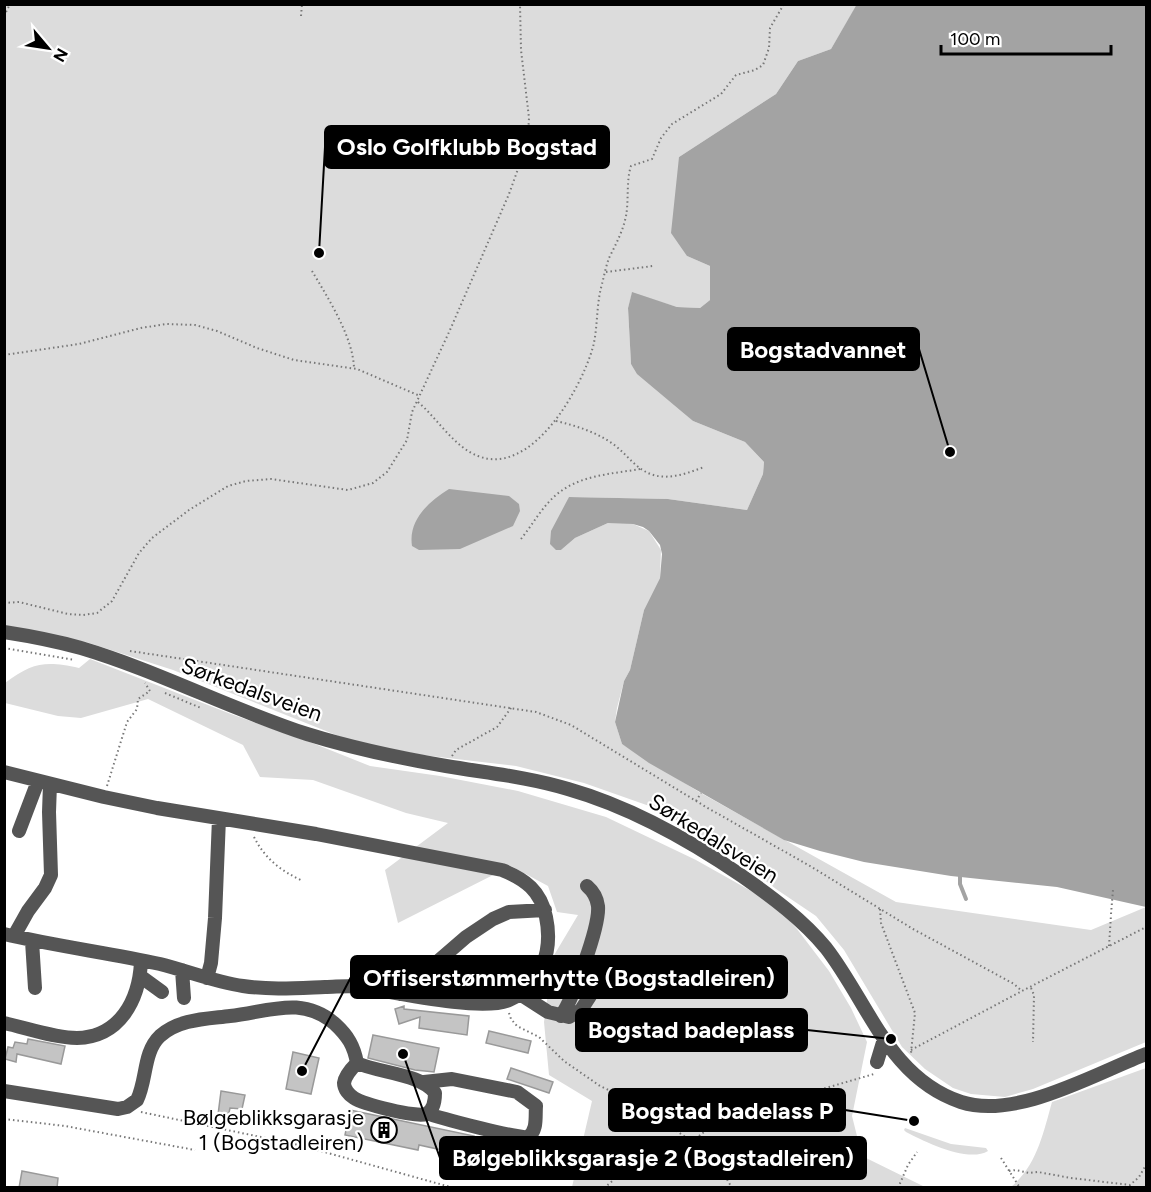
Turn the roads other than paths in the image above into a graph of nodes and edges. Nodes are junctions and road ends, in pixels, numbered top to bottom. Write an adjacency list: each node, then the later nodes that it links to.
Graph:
1 (4, 632): 21 (street, Sørkedalsveien)
2 (4, 772): 3 (street)
3 (44, 783): 4 (street); 5 (street); 8 (street)
4 (219, 818): 7 (street); 12 (street)
5 (19, 831)
6 (587, 886): 19 (street)
7 (545, 910): 15 (street); 16 (street)
8 (9, 935): 9 (street)
9 (32, 941): 10 (street); 13 (street)
10 (140, 969): 11 (street); 14 (street); 20 (street)
11 (182, 970): 12 (street); 18 (street)
12 (207, 978): 15 (street)
13 (35, 988)
14 (162, 992)
15 (400, 994): 16 (street)
16 (520, 994): 19 (street)
17 (590, 996): 19 (street)
18 (184, 998)
19 (561, 1016)
20 (4, 1023)
21 (884, 1039): 22 (street, Sørkedalsveien); 24 (street)
22 (1146, 1054)
23 (357, 1063): 25 (street); 26 (street); 27 (street)
24 (877, 1068)
25 (424, 1082): 27 (street); 27 (street)
26 (4, 1091)
27 (428, 1113)

